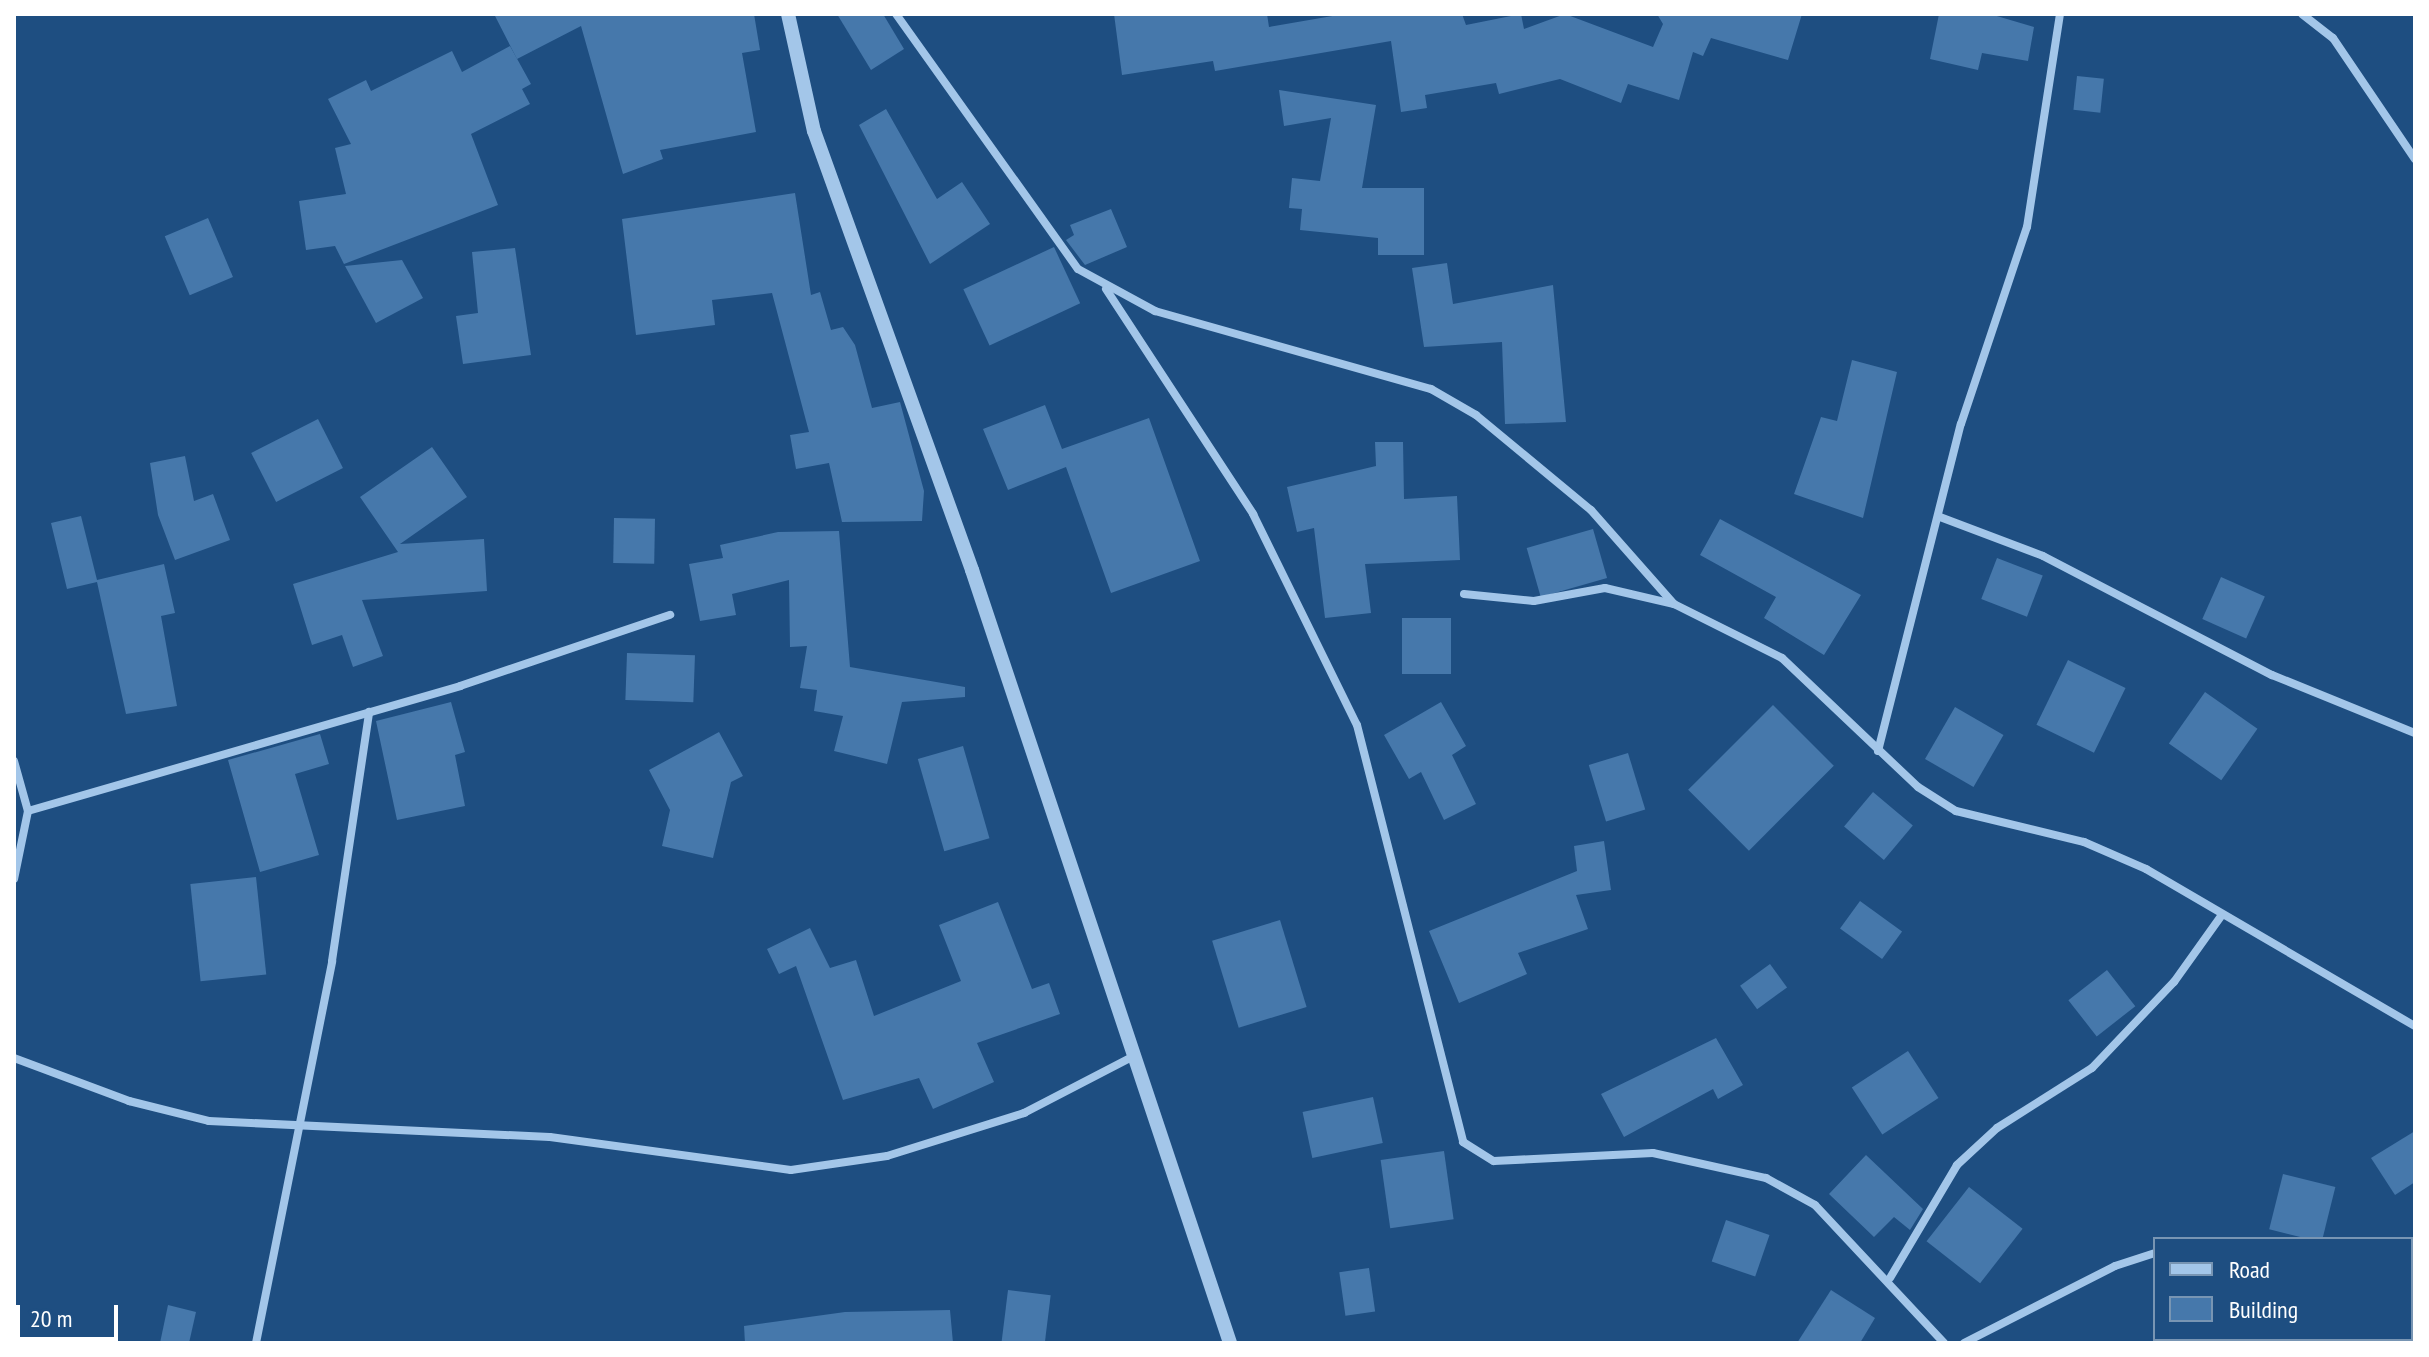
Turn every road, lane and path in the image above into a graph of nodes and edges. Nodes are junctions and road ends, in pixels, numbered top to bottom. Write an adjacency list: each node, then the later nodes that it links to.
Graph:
1 (788, 14): 19 (street)
2 (896, 14): 6 (street)
3 (2060, 14): 7 (street)
4 (2302, 14): 5 (street)
5 (2415, 159)
6 (1106, 289): 9 (street); 23 (street)
7 (1940, 517): 12 (street); 13 (street)
8 (1464, 594): 9 (street)
9 (1674, 604): 13 (street)
10 (670, 615): 11 (street)
11 (369, 712): 15 (street); 21 (street)
12 (2415, 733)
13 (1878, 751): 17 (street)
14 (14, 761): 15 (street)
15 (28, 811): 16 (street)
16 (14, 879)
17 (2221, 916): 18 (street); 23 (street)
18 (2415, 1026)
19 (1136, 1055): 21 (street); 25 (street)
20 (14, 1058): 21 (street)
21 (300, 1129): 24 (street)
22 (2153, 1254): 27 (street)
23 (1890, 1278): 26 (street)
24 (256, 1343)
25 (1230, 1343)
26 (1944, 1343)
27 (1964, 1343)

